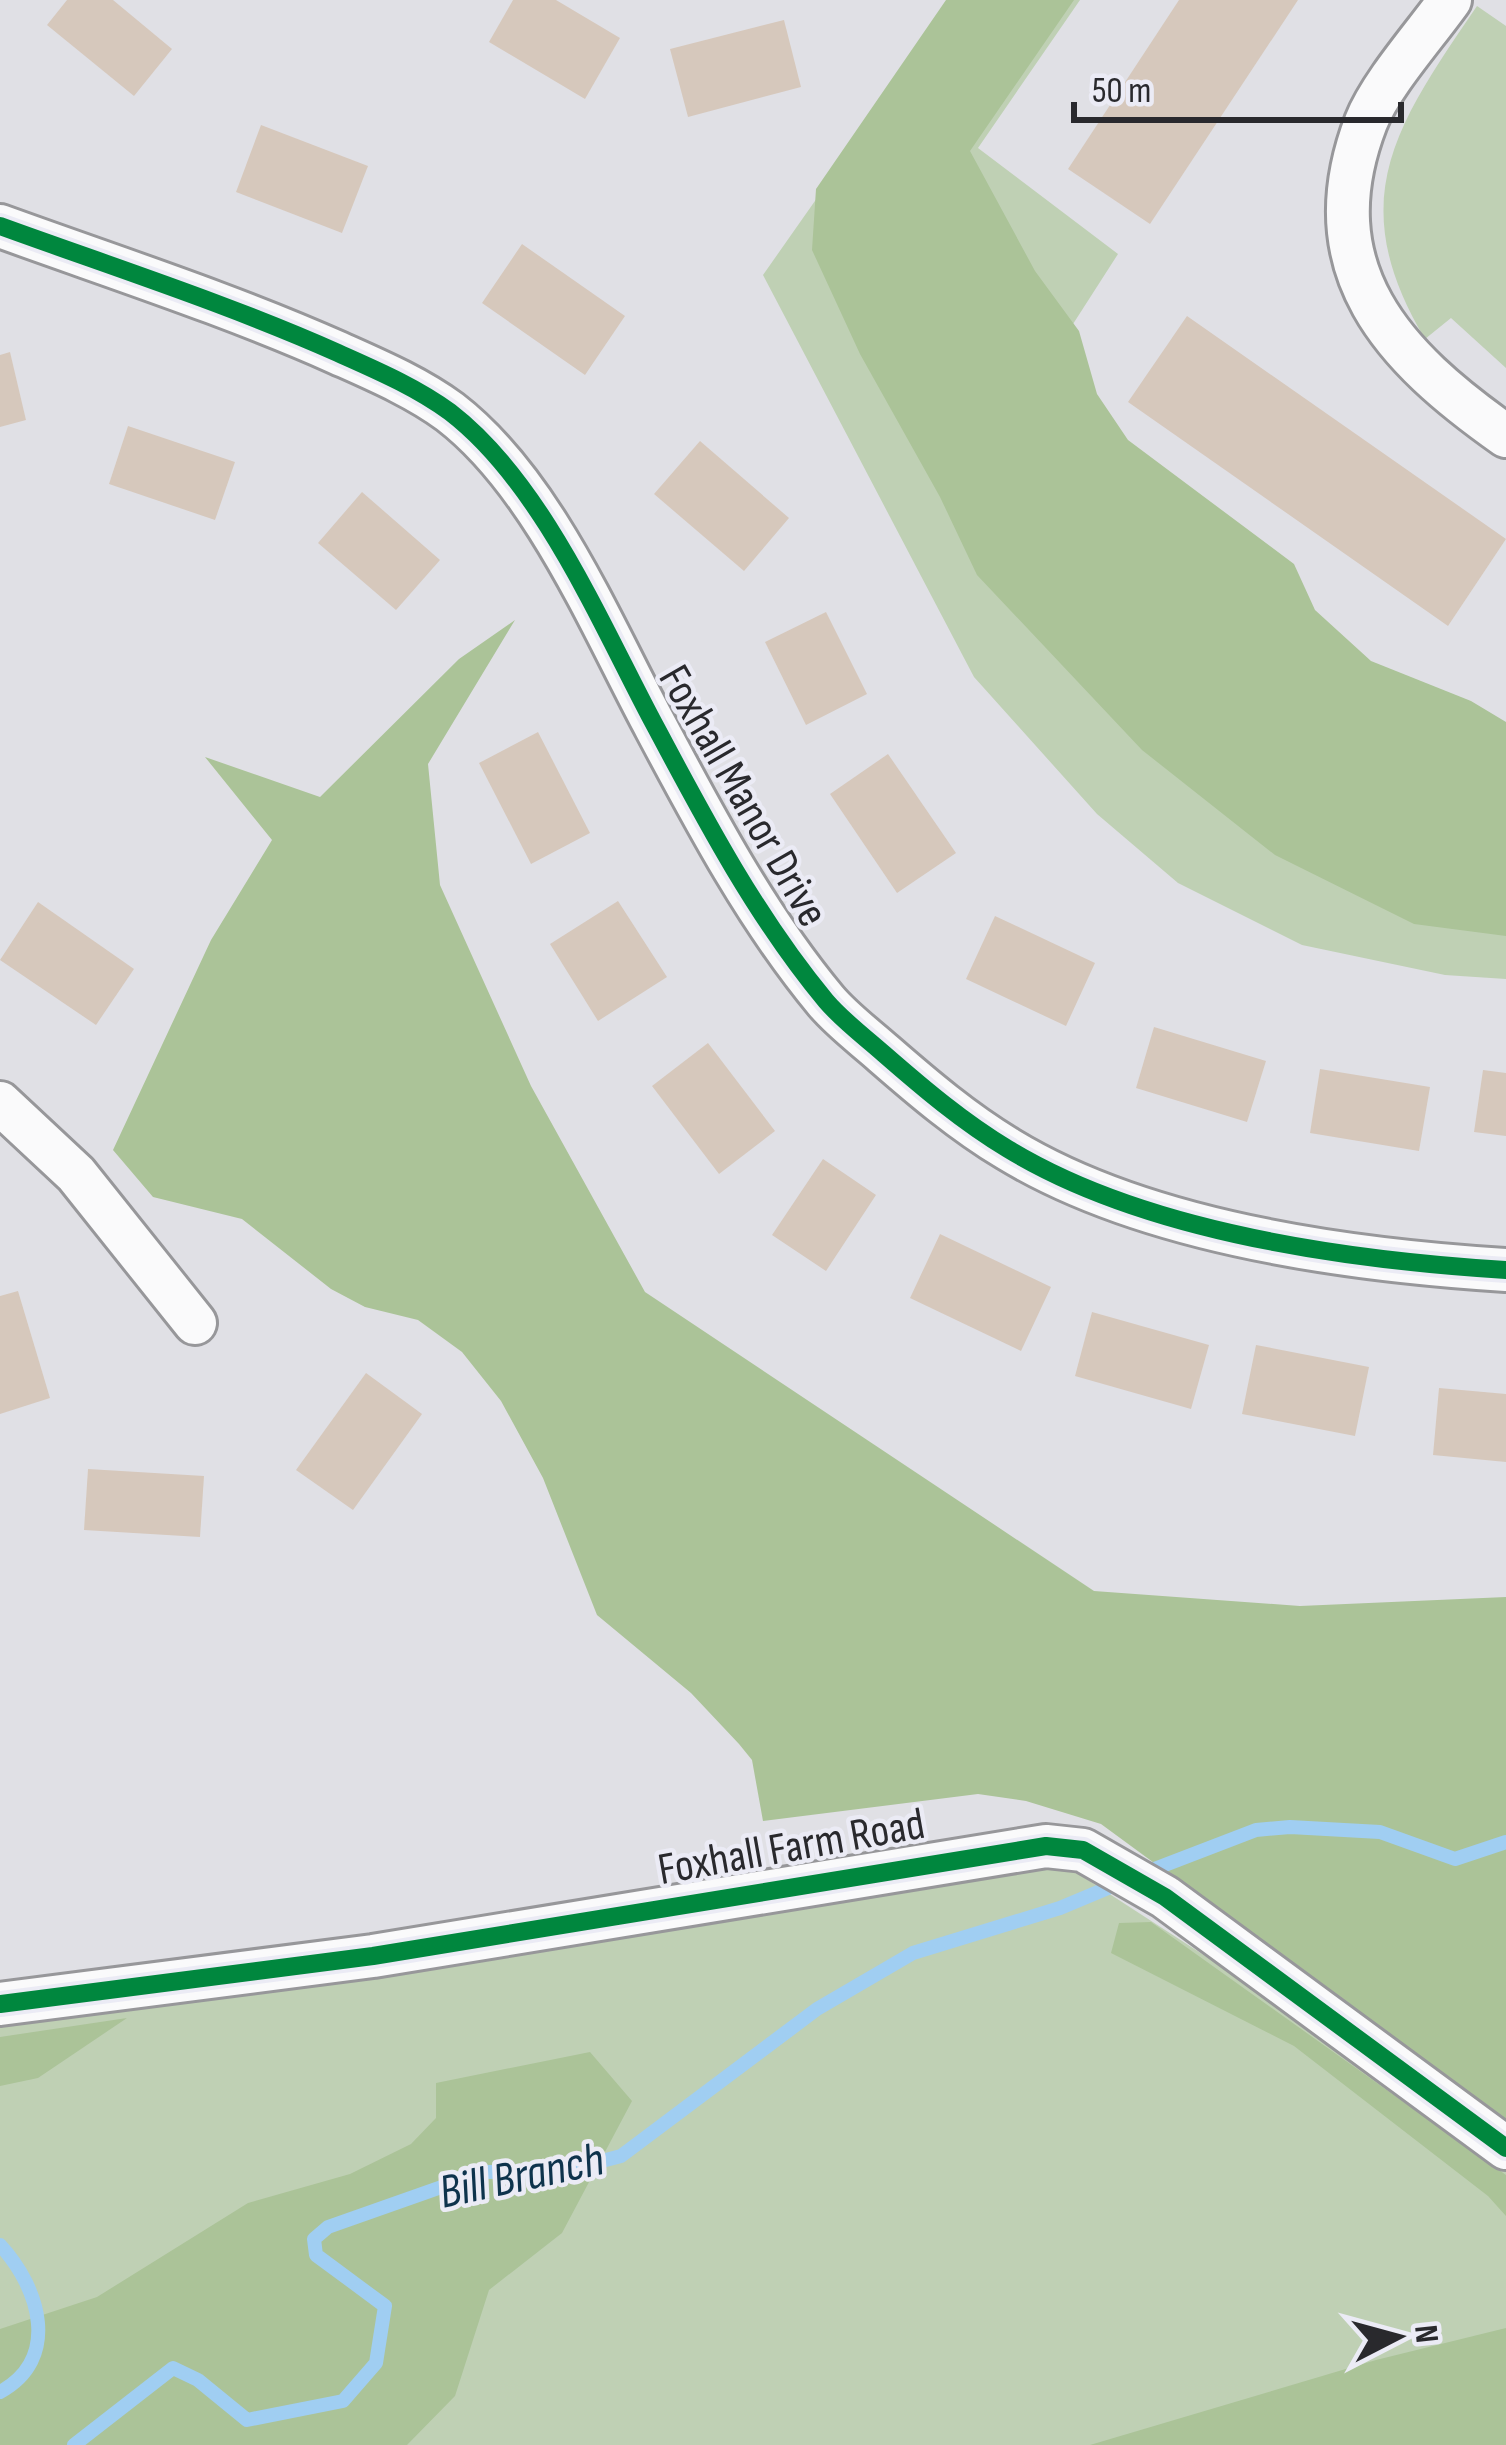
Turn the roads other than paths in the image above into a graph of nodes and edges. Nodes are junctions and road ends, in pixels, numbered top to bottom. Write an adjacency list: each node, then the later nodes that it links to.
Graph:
1 (1450, 0): 3 (street)
2 (0, 226): 5 (street, Foxhall Manor Drive)
3 (1506, 436)
4 (0, 1103): 6 (street)
5 (1506, 1270)
6 (195, 1324)
7 (0, 2004): 8 (street, Foxhall Farm Road)
8 (1506, 2148)

